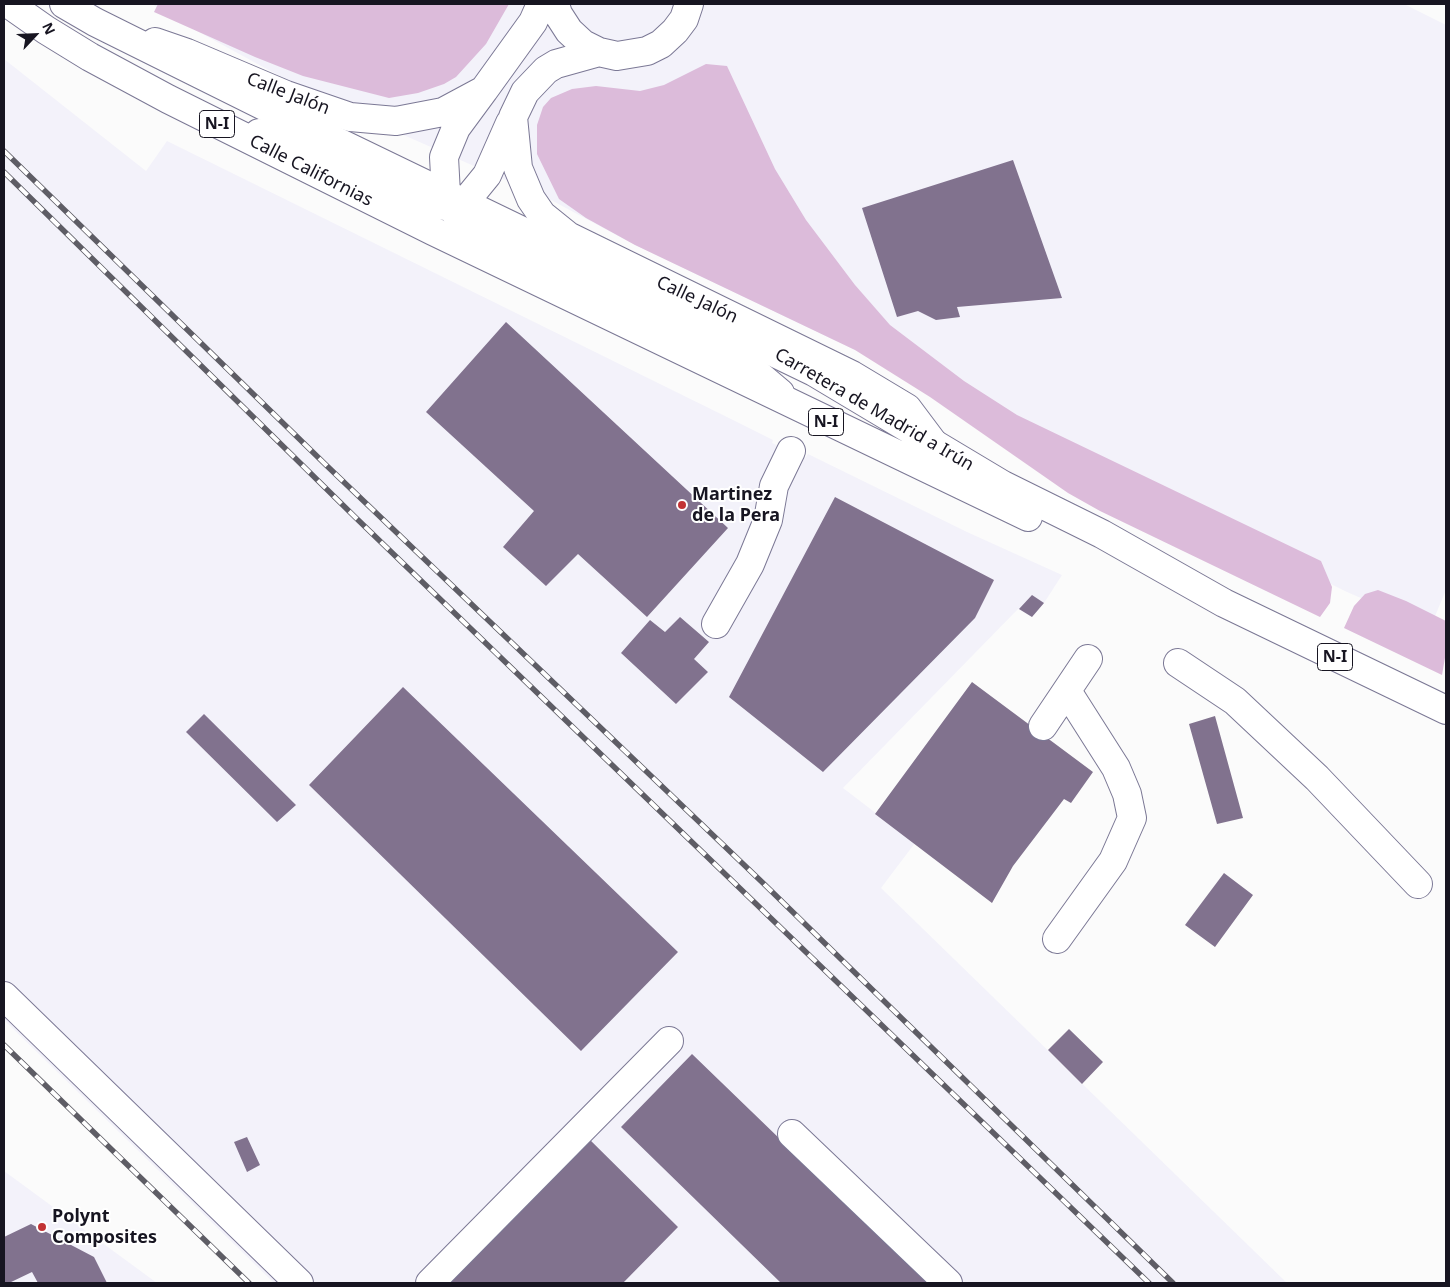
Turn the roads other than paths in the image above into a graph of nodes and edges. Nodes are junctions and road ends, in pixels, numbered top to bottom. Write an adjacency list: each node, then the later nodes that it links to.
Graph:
1 (9, 4): 9 (main road, Calle Californias / N-I)
2 (64, 4): 6 (main road, Calle Californias / N-I)
3 (541, 4): 8 (main road, Calle Jalón)
4 (555, 4): 7 (main road)
5 (690, 4): 7 (main road)
6 (94, 22): 8 (main road, Calle Jalón); 11 (main road, Calle Californias / N-I)
7 (599, 52): 10 (main road, Calle Jalón)
8 (484, 90): 11 (main road, Calle Jalón)
9 (194, 112): 11 (main road); 12 (main road, Calle Californias / N-I)
10 (513, 117): 11 (main road, Calle Jalón); 14 (main road, Calle Jalón)
11 (454, 201): 13 (main road, Carretera de Madrid a Irún); 14 (main road, Carretera de Madrid a Irún)
12 (433, 232): 13 (main road, Carretera de Madrid a Irún / N-I)
13 (800, 410): 16 (main road, Carretera de Madrid a Irún / N-I)
14 (935, 445): 16 (main road, Carretera de Madrid a Irún)
15 (791, 451): 17 (main road)
16 (1224, 603): 21 (main road, Carretera de Madrid a Irún / N-I)
17 (716, 624)
18 (1088, 659): 20 (main road)
19 (1178, 663): 23 (main road)
20 (1067, 692): 22 (main road); 24 (main road)
21 (1446, 710)
22 (1043, 726)
23 (1418, 884)
24 (1057, 938)
25 (4, 996): 28 (main road)
26 (670, 1041): 29 (main road)
27 (792, 1134): 30 (main road)
28 (300, 1283)
29 (430, 1283)
30 (948, 1283)

